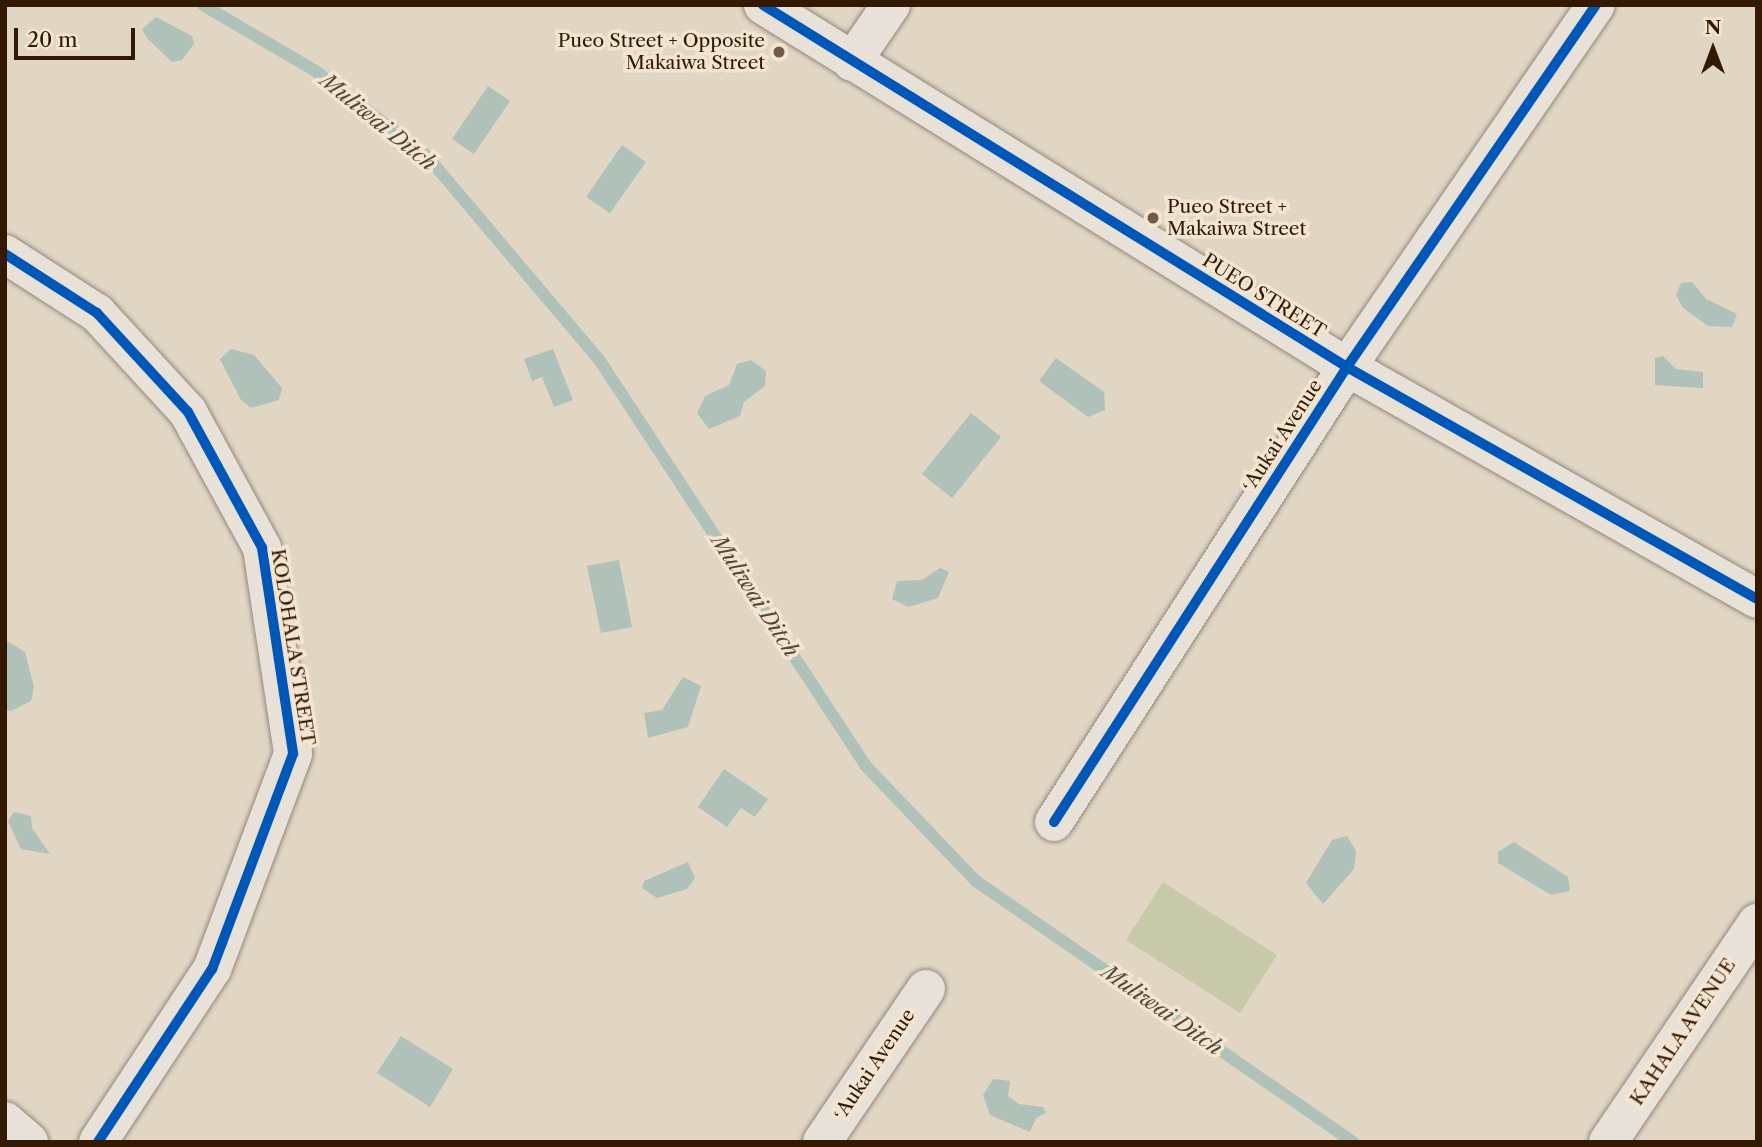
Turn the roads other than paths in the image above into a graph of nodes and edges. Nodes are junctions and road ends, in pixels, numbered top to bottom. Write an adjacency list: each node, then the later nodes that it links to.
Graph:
1 (763, 5): 4 (street, PUEO STREET)
2 (891, 5): 4 (street)
3 (1596, 5): 6 (street, ʻAukai Avenue)
4 (852, 62): 6 (street, PUEO STREET)
5 (5, 254): 13 (street, KOLOHALA STREET)
6 (1347, 367): 7 (street, PUEO STREET); 8 (street, ʻAukai Avenue)
7 (1757, 599)
8 (1054, 822)
9 (1757, 923): 15 (street, KAHALA AVENUE)
10 (926, 989): 14 (street, ʻAukai Avenue)
11 (5, 1121): 12 (street)
12 (29, 1142)
13 (98, 1142)
14 (822, 1142)
15 (1608, 1142)

